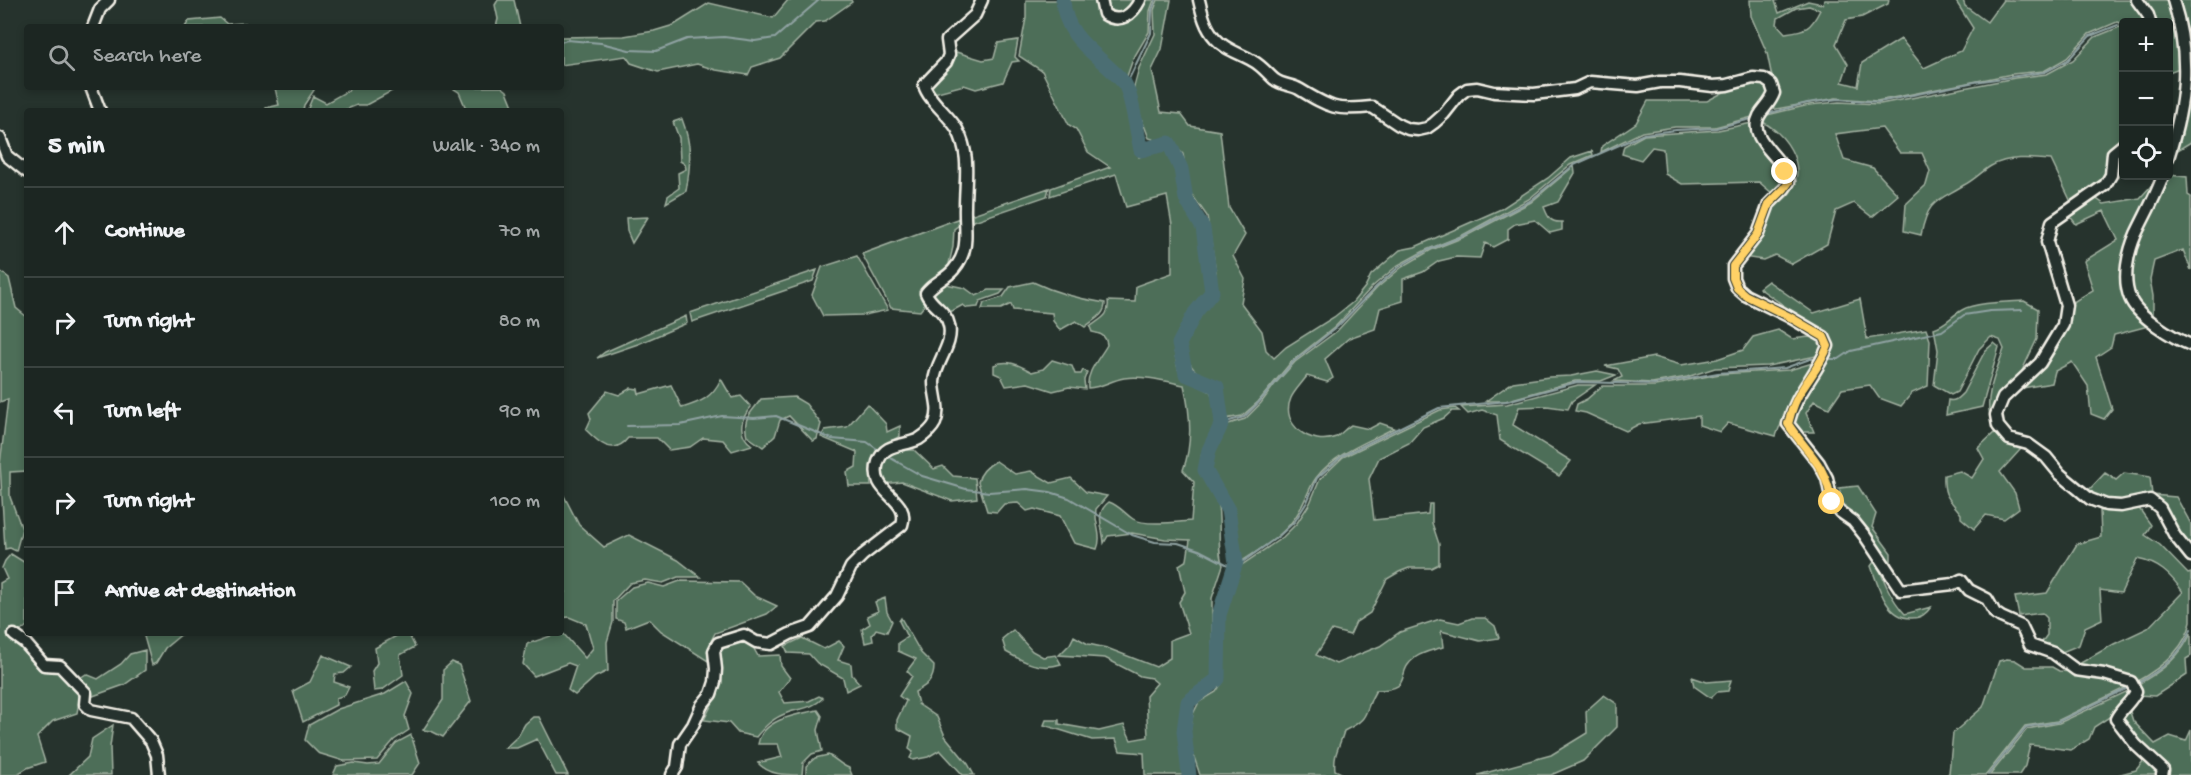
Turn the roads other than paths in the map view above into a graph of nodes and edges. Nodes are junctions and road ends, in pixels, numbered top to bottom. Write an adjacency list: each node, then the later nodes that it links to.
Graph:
1 (109, 0): 9 (street)
2 (982, 0): 21 (street)
3 (1101, 0): 4 (street)
4 (1140, 0)
5 (1198, 0): 22 (street)
6 (2137, 0): 8 (street)
7 (2173, 0): 13 (street)
8 (2149, 18)
9 (94, 24)
10 (93, 90): 11 (street)
11 (99, 108)
12 (0, 138): 15 (street)
13 (2173, 141)
14 (2119, 148): 18 (street)
15 (24, 170)
16 (2161, 180): 17 (street)
17 (2191, 345)
18 (2191, 556)
19 (14, 635): 20 (street)
20 (159, 775)
21 (672, 775)
22 (2163, 775)

